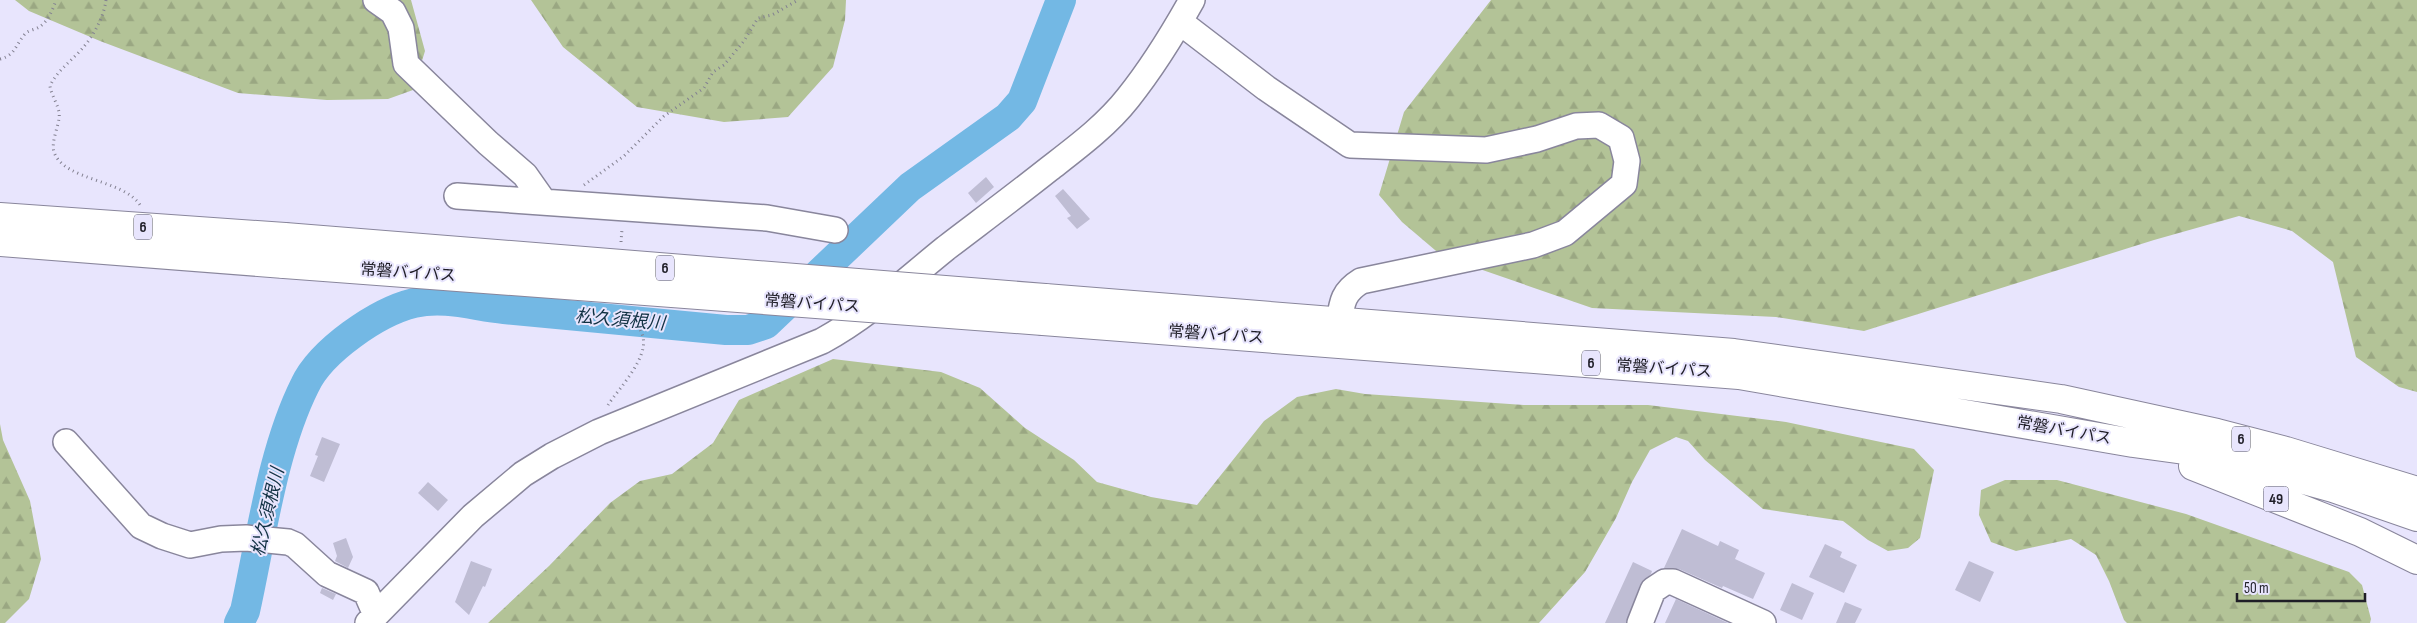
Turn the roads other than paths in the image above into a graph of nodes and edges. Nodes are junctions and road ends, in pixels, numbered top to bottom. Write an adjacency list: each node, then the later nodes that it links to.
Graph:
1 (376, 0): 5 (street)
2 (1192, 0): 3 (street)
3 (1180, 22): 11 (street); 19 (street)
4 (457, 196): 5 (street)
5 (555, 203): 7 (street)
6 (0, 217): 9 (highway, 常磐バイパス / 6)
7 (835, 230)
8 (0, 242): 9 (highway, 常磐バイパス / 6)
9 (285, 251): 10 (highway, 常磐バイパス / 6, bridge)
10 (1044, 310): 11 (highway, 常磐バイパス / 6); 14 (highway, 常磐バイパス / 6)
11 (1339, 322): 12 (highway, 常磐バイパス / 6)
12 (2217, 433): 15 (highway); 16 (highway, 常磐バイパス / 6)
13 (66, 442): 19 (street)
14 (2133, 443): 17 (highway, 常磐バイパス / 6); 18 (highway, 49)
15 (2417, 473)
16 (2417, 491)
17 (2417, 517)
18 (2417, 560)
19 (372, 619)
20 (1640, 623): 21 (street)
21 (1763, 623)

